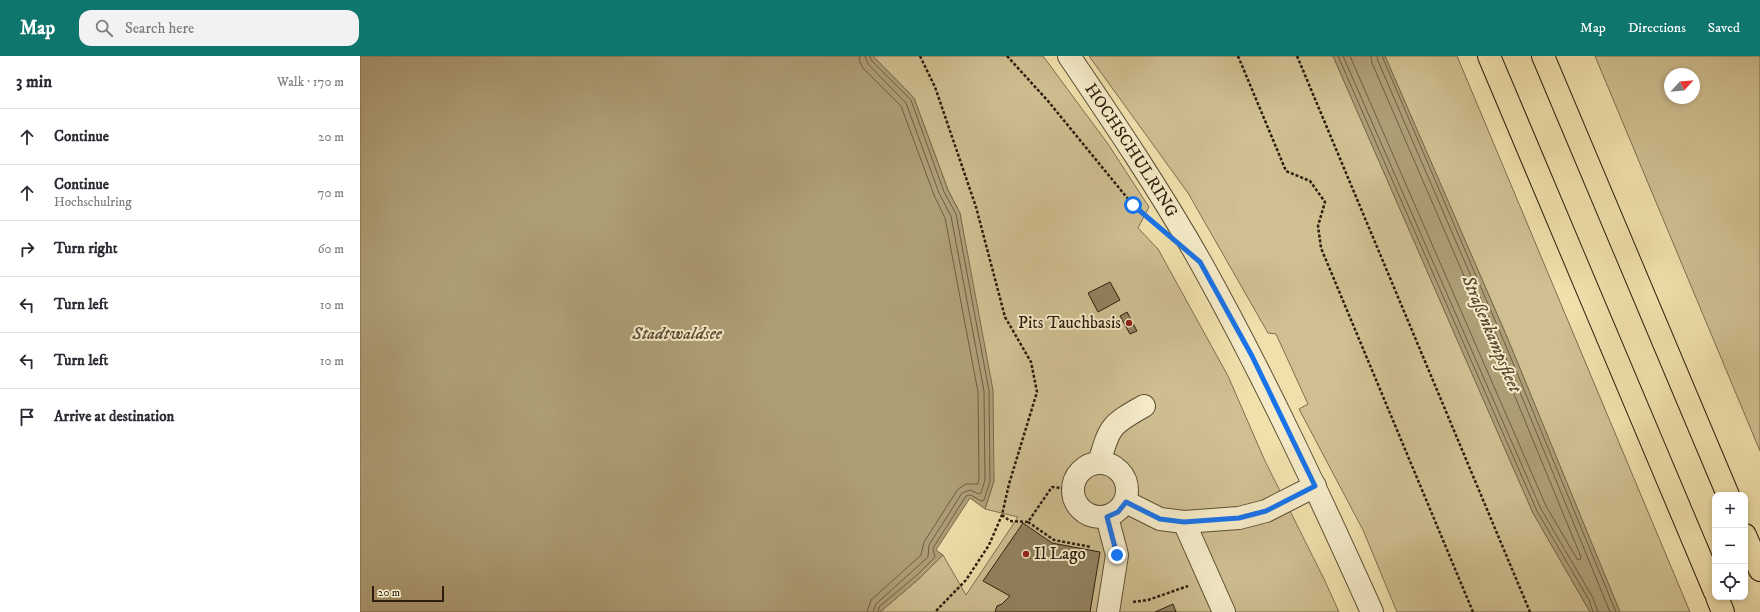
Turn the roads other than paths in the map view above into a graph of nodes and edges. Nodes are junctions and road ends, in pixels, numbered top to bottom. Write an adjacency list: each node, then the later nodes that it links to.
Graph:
1 (1069, 56): 6 (street, HOCHSCHULRING)
2 (1489, 56): 13 (highway)
3 (1543, 56): 7 (highway)
4 (1144, 406): 5 (street)
5 (1099, 463): 8 (street); 9 (street)
6 (1315, 486): 10 (street); 17 (street, HOCHSCHULRING)
7 (1727, 492)
8 (1126, 502): 9 (street); 10 (street)
9 (1107, 517): 15 (street)
10 (1184, 522): 16 (street)
11 (1748, 541): 12 (highway)
12 (1760, 570)
13 (1712, 585)
14 (1718, 600): 18 (highway)
15 (1109, 608)
16 (1224, 612)
17 (1372, 612)
18 (1723, 612)

